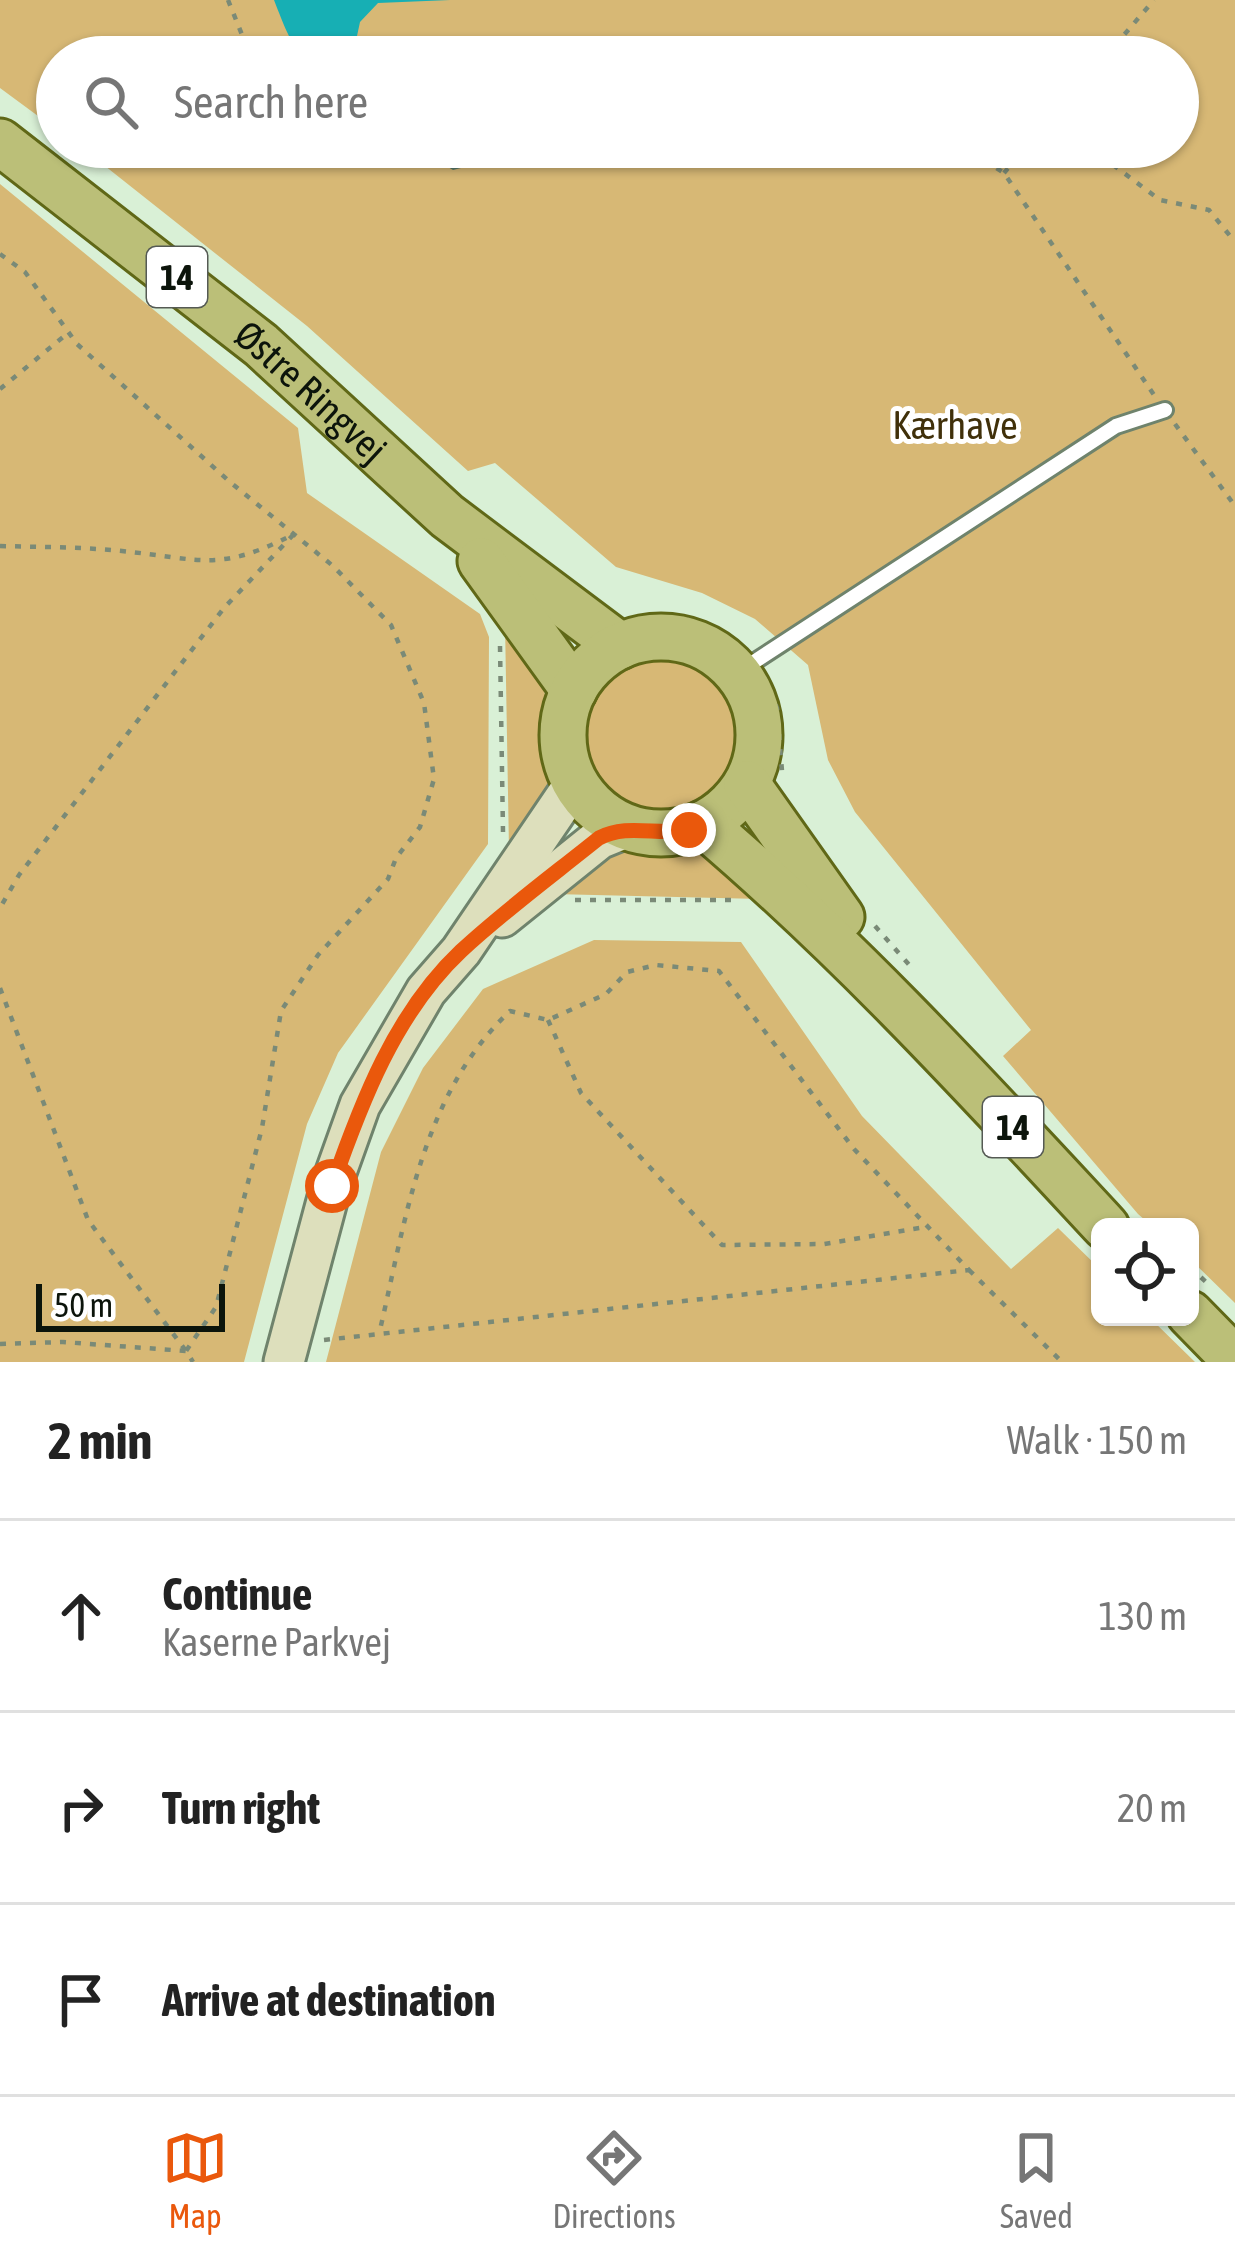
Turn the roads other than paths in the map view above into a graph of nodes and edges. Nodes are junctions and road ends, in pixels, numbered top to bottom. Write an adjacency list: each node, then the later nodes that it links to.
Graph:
1 (0, 142): 3 (main road, Østre Ringvej / 14)
2 (1165, 410): 5 (lane)
3 (447, 516): 4 (main road, Østre Ringvej / 14); 6 (main road, Østre Ringvej / 14)
4 (620, 646): 5 (main road); 6 (main road)
5 (737, 673): 8 (main road)
6 (574, 690): 7 (main road)
7 (575, 782): 10 (main road); 11 (street)
8 (747, 784): 9 (main road); 12 (main road, 14)
9 (703, 824): 10 (main road); 12 (main road, 14)
10 (626, 828): 11 (street)
11 (460, 951): 15 (street)
12 (921, 1026): 13 (main road, 14)
13 (1098, 1218)
14 (1199, 1323): 16 (main road)
15 (300, 1352)
16 (1235, 1360)

